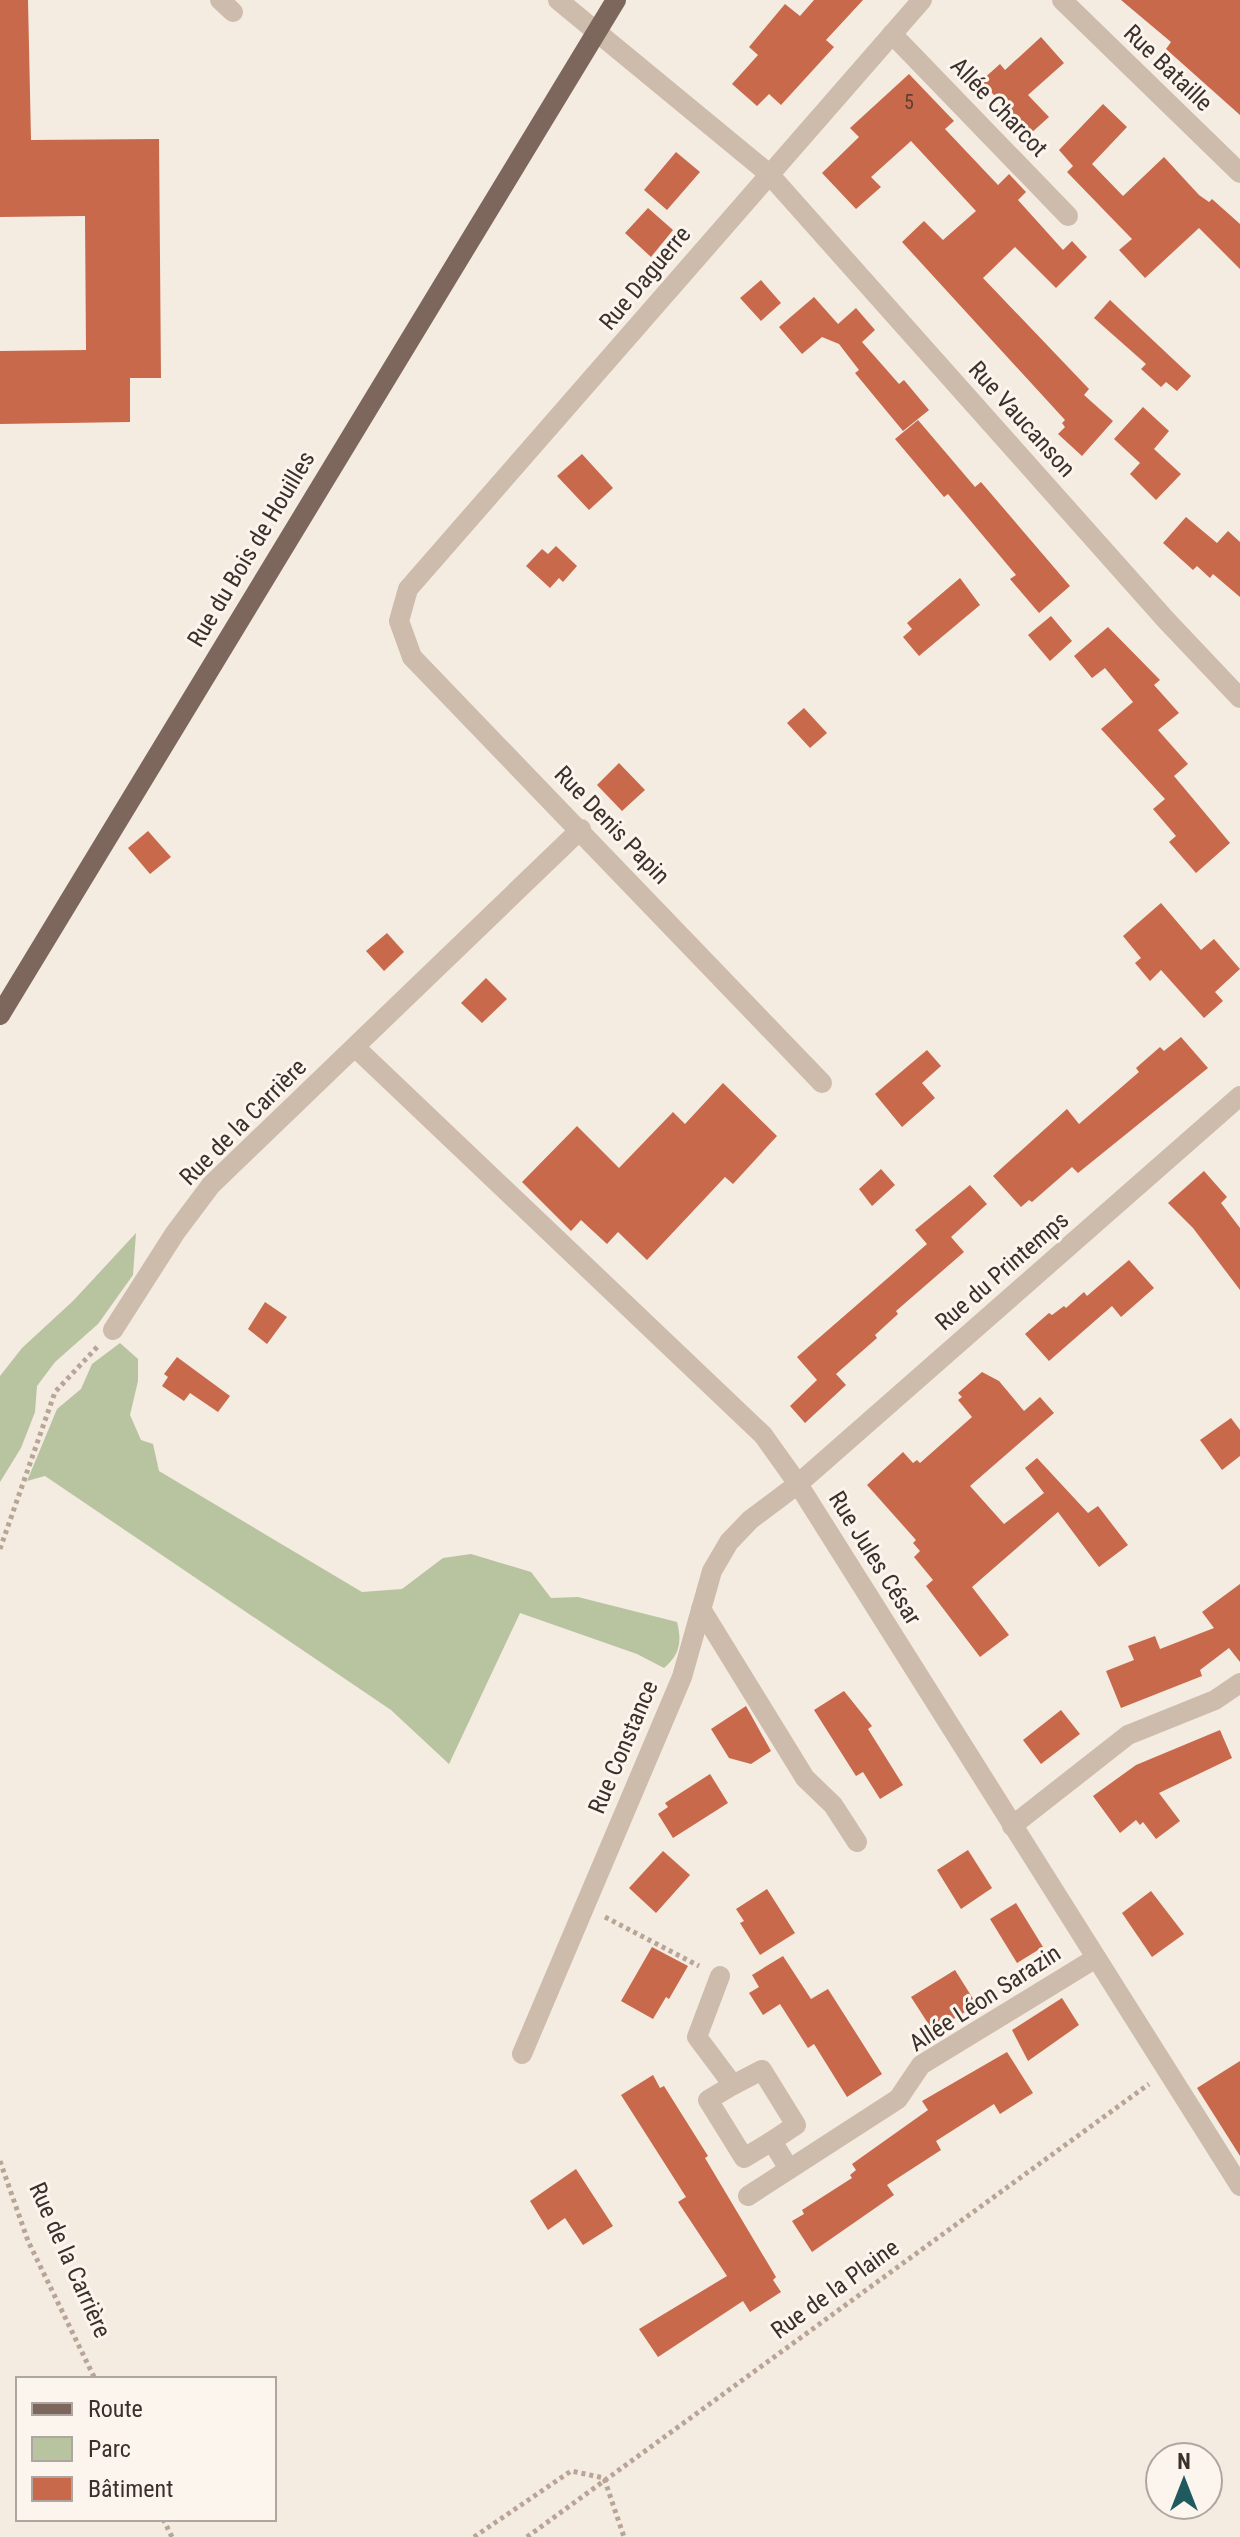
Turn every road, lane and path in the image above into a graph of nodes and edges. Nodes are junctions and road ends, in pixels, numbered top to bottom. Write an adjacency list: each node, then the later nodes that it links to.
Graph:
1 (558, 0): 6 (street, Rue Vaucanson)
2 (616, 0): 12 (main road, Rue du Bois de Houilles)
3 (922, 0): 5 (street, Rue Daguerre)
4 (1062, 0): 7 (street, Rue Bataille)
5 (892, 34): 6 (street, Rue Daguerre); 8 (street, Allée Charcot)
6 (768, 173): 9 (street, Rue Daguerre); 10 (street, Rue Vaucanson)
7 (1240, 173)
8 (1068, 216)
9 (408, 589): 11 (street, Rue Denis Papin)
10 (1240, 698)
11 (581, 829): 13 (street, Rue de la Carrière); 14 (street, Rue Denis Papin)
12 (0, 1015)
13 (356, 1048): 16 (street, Rue de la Carrière); 17 (street, Rue Jules César)
14 (822, 1083)
15 (1240, 1096): 17 (street, Rue du Printemps)
16 (113, 1330): 18 (path)
17 (798, 1484): 19 (street, Rue Constance); 21 (street, Rue Jules César)
18 (0, 1549)
19 (701, 1609): 22 (street); 23 (street, Rue Constance)
20 (1240, 1683): 21 (street)
21 (1012, 1826): 24 (street, Rue Jules César)
22 (857, 1842)
23 (583, 1906): 25 (path); 26 (street, Rue Constance)
24 (1096, 1958): 27 (street, Rue Jules César); 31 (street, Allée Léon Sarazin)
25 (720, 1976): 28 (street)
26 (522, 2054)
27 (1166, 2072): 32 (street, Rue Jules César); 35 (path, Rue de la Plaine)
28 (733, 2085): 29 (street); 29 (street)
29 (772, 2141): 31 (street)
30 (0, 2161): 34 (path, Rue de la Carrière)
31 (789, 2169): 33 (street, Allée Léon Sarazin)
32 (1239, 2183)
33 (748, 2196)
34 (94, 2377)
35 (604, 2478): 36 (path); 37 (path, Rue de la Plaine); 38 (path)
36 (474, 2537)
37 (527, 2537)
38 (624, 2537)

